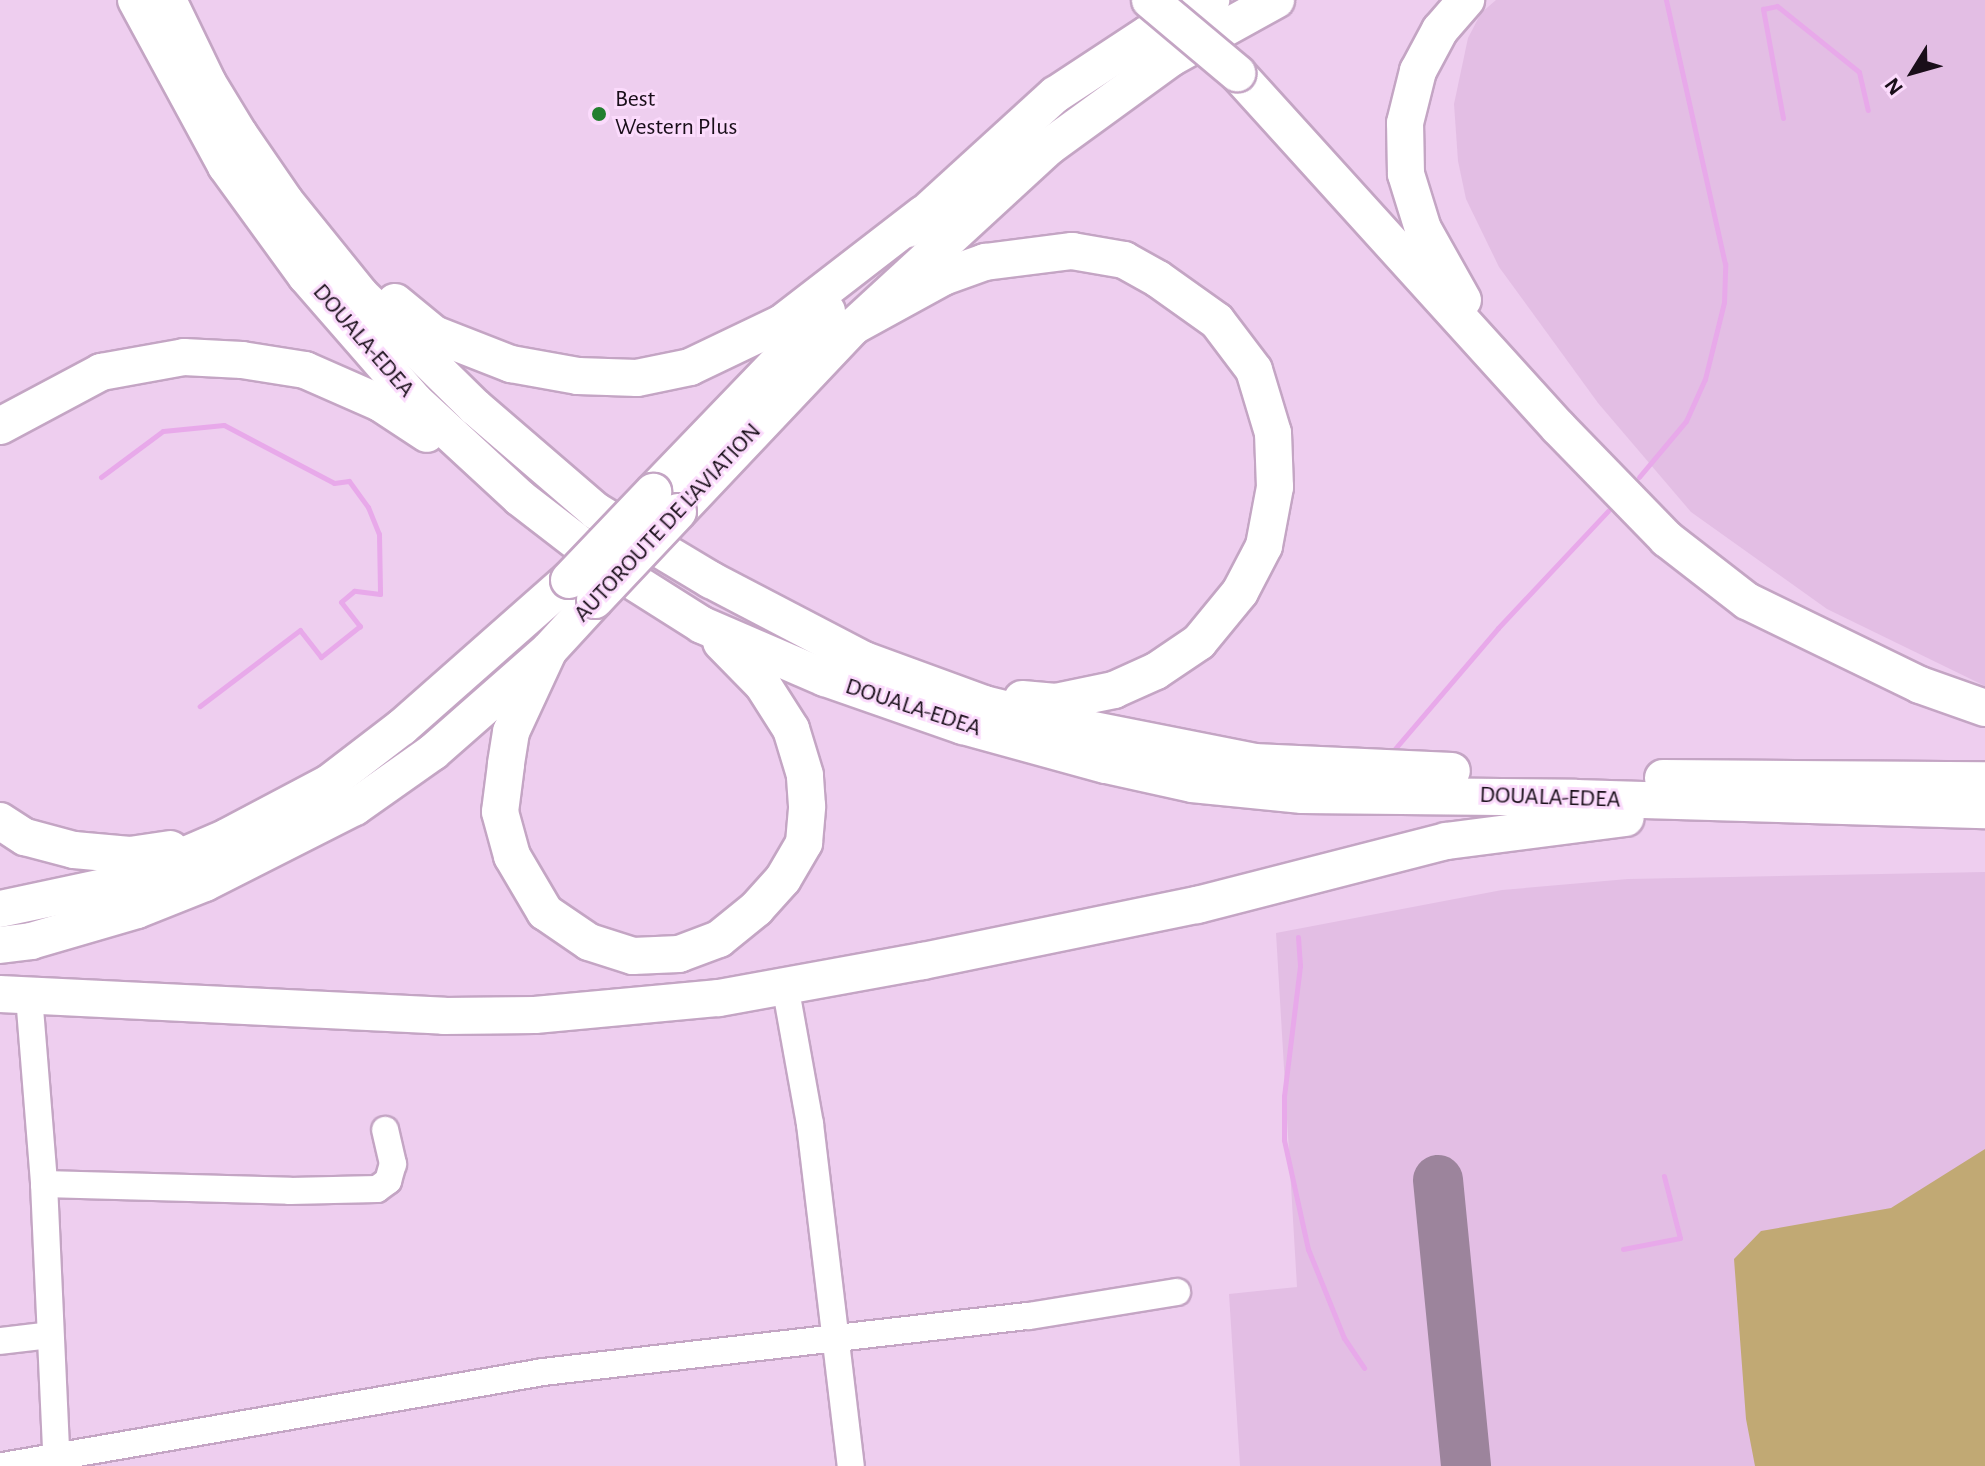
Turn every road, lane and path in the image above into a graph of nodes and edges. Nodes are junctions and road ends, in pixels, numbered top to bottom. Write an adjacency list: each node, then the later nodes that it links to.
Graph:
1 (136, 0): 11 (highway, DOUALA-EDEA)
2 (168, 0): 7 (highway); 16 (highway, DOUALA-EDEA)
3 (1150, 0): 9 (highway, bridge)
4 (1211, 0): 7 (highway, AUTOROUTE DE L'AVIATION)
5 (1276, 0): 8 (highway, AUTOROUTE DE L'AVIATION)
6 (1466, 0): 9 (highway)
7 (923, 214): 12 (highway, AUTOROUTE DE L'AVIATION)
8 (854, 326): 12 (highway, AUTOROUTE DE L'AVIATION); 16 (highway)
9 (1503, 367): 17 (highway)
10 (0, 426): 11 (highway)
11 (520, 498): 14 (highway, DOUALA-EDEA)
12 (665, 502): 13 (highway, AUTOROUTE DE L'AVIATION, bridge)
13 (582, 590): 15 (highway, AUTOROUTE DE L'AVIATION); 22 (highway, AUTOROUTE DE L'AVIATION)
14 (702, 625): 15 (highway); 19 (highway, DOUALA-EDEA)
15 (549, 650): 24 (highway, AUTOROUTE DE L'AVIATION)
16 (864, 660): 18 (highway, DOUALA-EDEA)
17 (1985, 708)
18 (1985, 780)
19 (1737, 805): 20 (highway, DOUALA-EDEA); 25 (highway)
20 (1985, 810)
21 (0, 821): 22 (highway)
22 (227, 837): 23 (highway, AUTOROUTE DE L'AVIATION)
23 (0, 909)
24 (0, 945)
25 (785, 985): 26 (highway); 31 (street)
26 (14, 995): 28 (street)
27 (385, 1130): 28 (street)
28 (44, 1184): 30 (street)
29 (1177, 1292): 31 (street)
30 (50, 1335): 32 (street); 33 (street)
31 (837, 1337): 33 (street); 34 (street)
32 (0, 1341)
33 (56, 1462): 35 (street)
34 (843, 1465)
35 (3, 1466)

